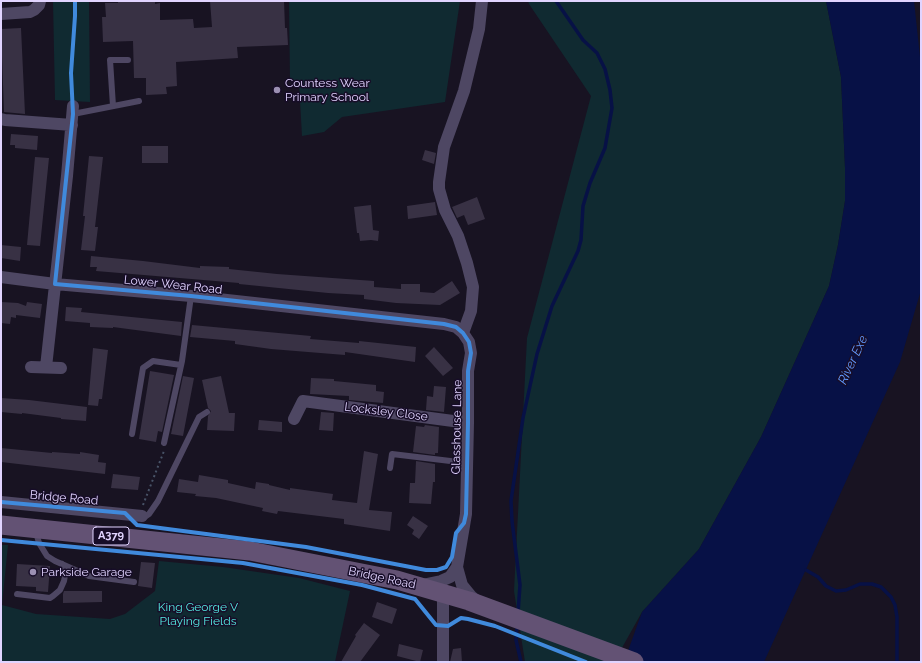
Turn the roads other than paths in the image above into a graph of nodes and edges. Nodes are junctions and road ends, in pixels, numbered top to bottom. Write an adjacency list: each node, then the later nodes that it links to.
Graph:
1 (40, 1): 3 (street)
2 (482, 1): 12 (street)
3 (1, 14)
4 (128, 60): 6 (lane)
5 (139, 101): 6 (lane)
6 (112, 106): 7 (lane)
7 (73, 115): 8 (street); 10 (street)
8 (1, 118)
9 (1, 277): 10 (street, Lower Wear Road)
10 (55, 284): 11 (street, Lower Wear Road); 15 (street)
11 (191, 296): 12 (street, Lower Wear Road); 13 (lane)
12 (463, 333): 19 (street, Glasshouse Lane)
13 (181, 365): 20 (lane); 21 (lane)
14 (31, 367): 15 (street)
15 (46, 367): 16 (street)
16 (61, 368)
17 (207, 412): 25 (lane)
18 (294, 419): 19 (street, Locksley Close)
19 (468, 423): 22 (street, Glasshouse Lane)
20 (132, 434)
21 (164, 442)
22 (467, 463): 23 (lane); 29 (street, Glasshouse Lane)
23 (390, 468)
24 (1, 502): 25 (street, Bridge Road)
25 (140, 515)
26 (1, 525): 27 (main road, Bridge Road / A379)
27 (35, 528): 28 (lane); 31 (main road, Bridge Road / A379)
28 (62, 564): 30 (lane); 33 (lane)
29 (457, 568): 31 (street); 34 (street, Glasshouse Lane)
30 (134, 582)
31 (419, 586): 32 (main road, Bridge Road / A379)
32 (443, 593): 34 (main road, Bridge Road / A379); 35 (street)
33 (17, 594)
34 (484, 607): 36 (main road, Bridge Road / A379)
35 (443, 662)
36 (634, 662)

